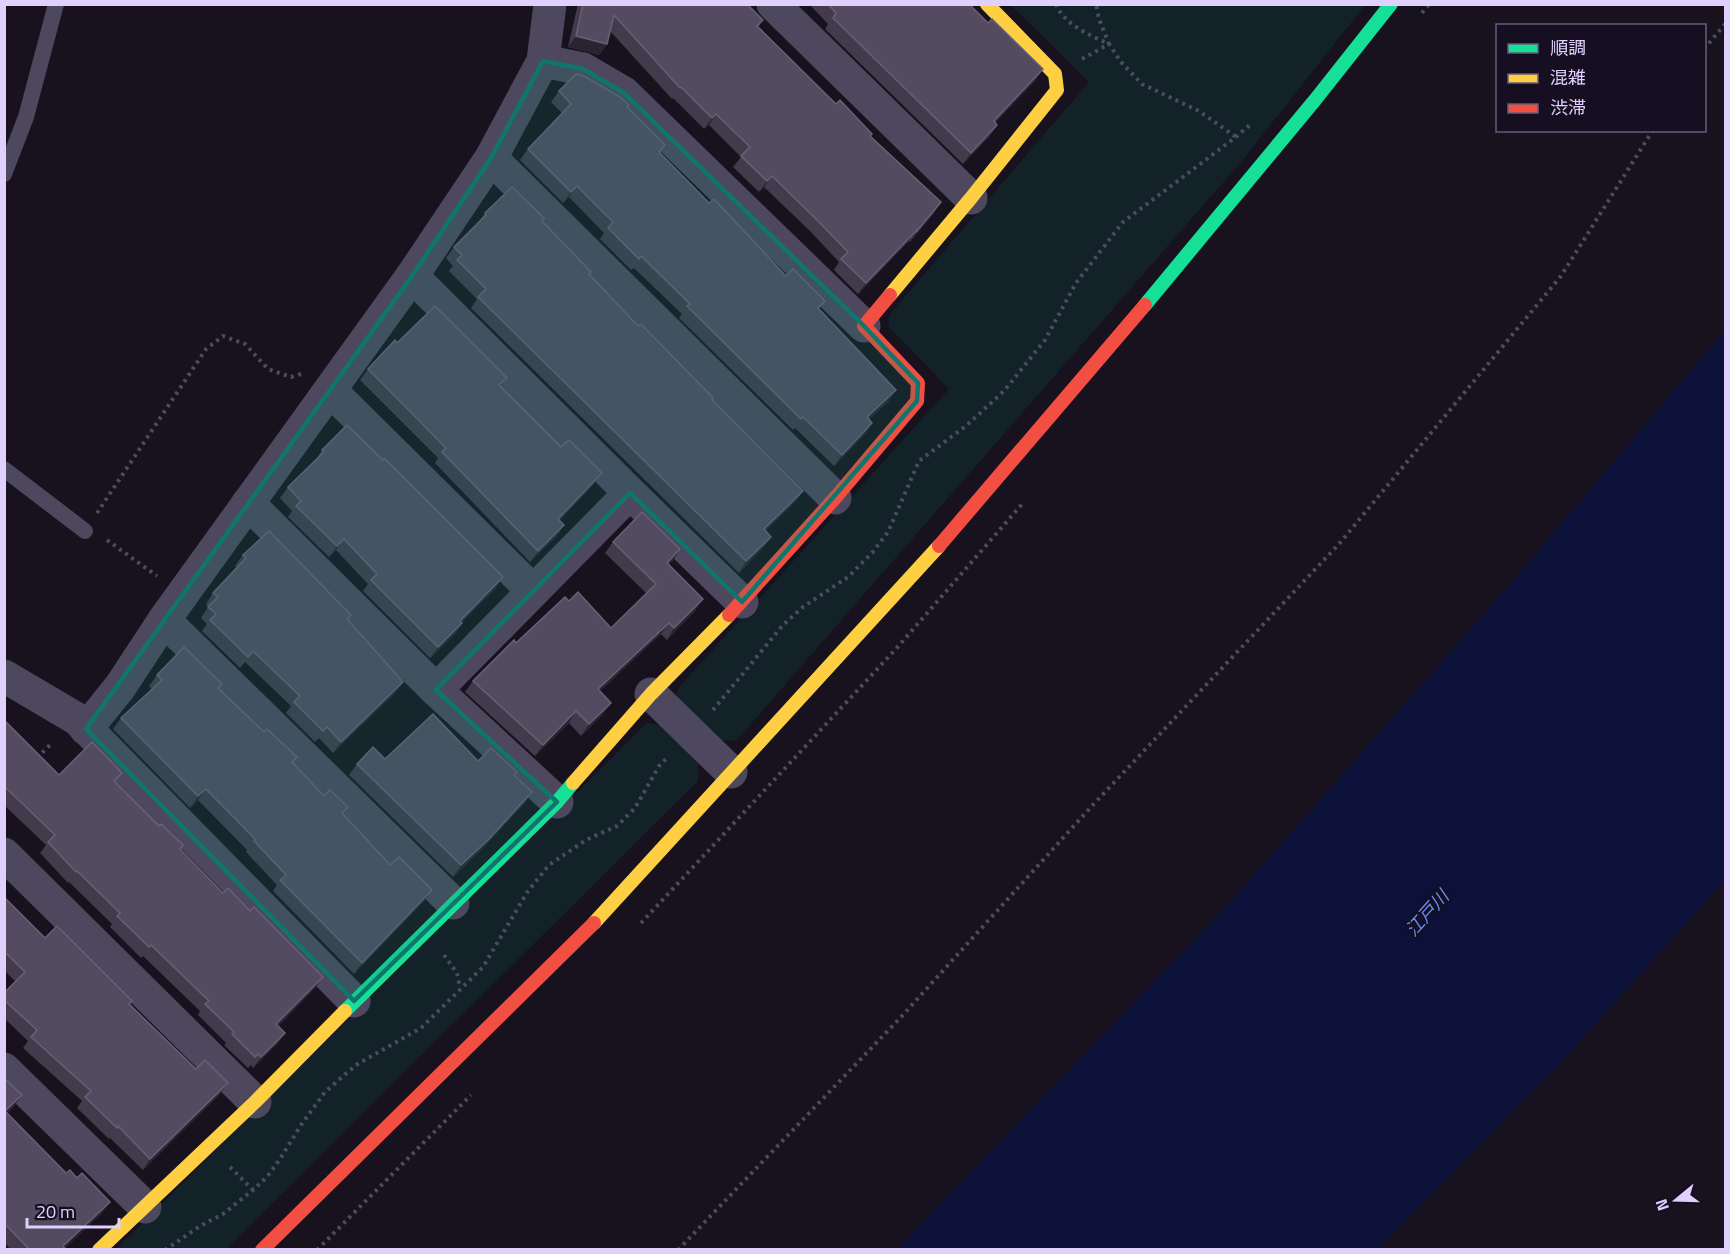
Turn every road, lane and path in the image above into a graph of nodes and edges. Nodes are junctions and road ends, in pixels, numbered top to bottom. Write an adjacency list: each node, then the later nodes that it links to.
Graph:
1 (56, 4): 17 (lane)
2 (550, 4): 12 (street)
3 (773, 4): 18 (street)
4 (987, 4): 18 (street)
5 (1056, 4): 9 (path)
6 (1096, 4): 9 (path)
7 (1391, 4): 37 (street)
8 (1725, 23): 10 (path)
9 (1109, 44): 11 (path); 15 (path)
10 (1706, 47)
11 (1082, 59)
12 (543, 61): 16 (street); 20 (street)
13 (1259, 116): 15 (path)
14 (1652, 132): 48 (path)
15 (1236, 136): 33 (path)
16 (490, 158): 19 (street); 24 (street)
17 (4, 174)
18 (972, 198): 20 (street)
19 (412, 276): 21 (street); 23 (street)
20 (864, 326): 24 (street)
21 (320, 381): 25 (street); 26 (path); 27 (street)
22 (4, 470): 26 (lane)
23 (630, 493): 27 (street); 28 (street)
24 (835, 498): 28 (street)
25 (248, 503): 29 (street); 31 (street)
26 (87, 528): 29 (path)
27 (533, 591): 31 (street)
28 (742, 602): 32 (street)
29 (173, 607): 34 (street); 40 (street)
30 (4, 676): 34 (street)
31 (436, 690): 38 (street)
32 (651, 694): 37 (street); 38 (street)
33 (707, 717)
34 (82, 724): 36 (path); 41 (street)
35 (671, 754): 46 (path)
36 (37, 758)
37 (731, 772): 47 (street)
38 (557, 802): 40 (street)
39 (4, 854): 43 (street)
40 (453, 903): 41 (street)
41 (354, 1001): 43 (street)
42 (4, 1069): 44 (street)
43 (255, 1102): 44 (street)
44 (144, 1207): 45 (street)
45 (99, 1250)
46 (165, 1250)
47 (262, 1250)
48 (678, 1250)

